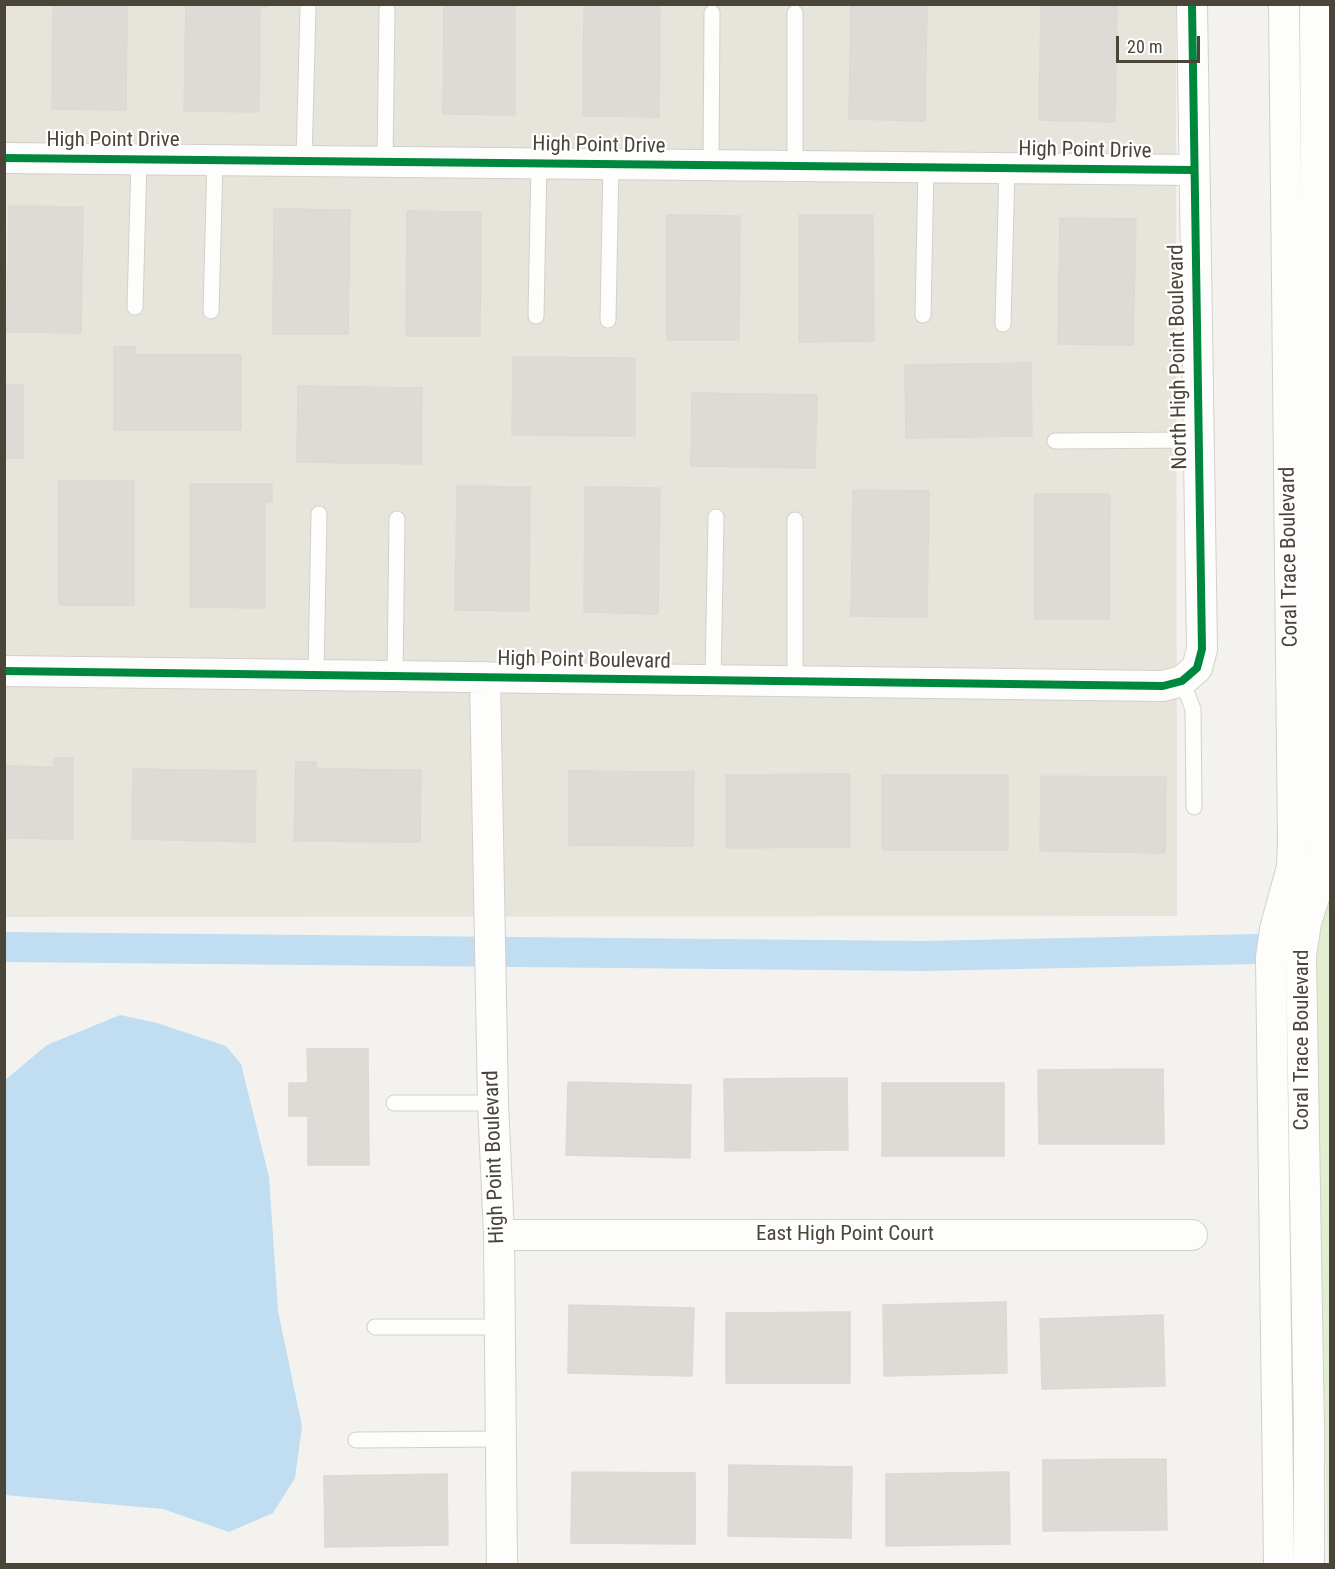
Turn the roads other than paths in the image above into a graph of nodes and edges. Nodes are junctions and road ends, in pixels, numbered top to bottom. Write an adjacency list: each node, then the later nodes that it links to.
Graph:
1 (1192, 4): 19 (street, North High Point Boulevard)
2 (1284, 4): 26 (street, Coral Trace Boulevard)
3 (1315, 4): 26 (street, Coral Trace Boulevard)
4 (308, 8): 11 (lane)
5 (387, 10): 12 (lane)
6 (712, 13): 15 (lane)
7 (795, 13): 16 (lane)
8 (4, 158): 9 (street, High Point Drive)
9 (139, 160): 10 (street, High Point Drive); 20 (lane)
10 (215, 160): 11 (street, High Point Drive); 21 (lane)
11 (304, 161): 12 (street, High Point Drive)
12 (385, 162): 13 (street, High Point Drive)
13 (539, 163): 14 (street, High Point Drive); 23 (lane)
14 (612, 164): 15 (street, High Point Drive); 24 (lane)
15 (711, 165): 16 (street, High Point Drive)
16 (795, 166): 17 (street, High Point Drive)
17 (926, 167): 18 (street, High Point Drive); 22 (lane)
18 (1007, 168): 19 (street, High Point Drive); 25 (lane)
19 (1193, 170): 27 (street, North High Point Boulevard)
20 (135, 307)
21 (211, 311)
22 (923, 315)
23 (536, 316)
24 (608, 320)
25 (1003, 324)
26 (1303, 357): 41 (street, Coral Trace Boulevard)
27 (1198, 440): 28 (lane); 39 (street, North High Point Boulevard)
28 (1055, 441)
29 (319, 514): 34 (lane)
30 (716, 517): 37 (lane)
31 (397, 519): 35 (lane)
32 (795, 520): 38 (lane)
33 (4, 671): 34 (street, High Point Boulevard)
34 (316, 675): 35 (street, High Point Boulevard)
35 (396, 676): 36 (street, High Point Boulevard)
36 (485, 677): 37 (street, High Point Boulevard); 43 (street, High Point Boulevard)
37 (713, 680): 38 (street, High Point Boulevard)
38 (795, 681): 39 (street, High Point Boulevard)
39 (1173, 683): 40 (lane)
40 (1194, 807)
41 (1287, 1044): 51 (street, Coral Trace Boulevard); 52 (street, Coral Trace Boulevard)
42 (394, 1102): 43 (lane)
43 (493, 1102): 44 (street, High Point Boulevard)
44 (499, 1235): 45 (street, East High Point Court); 47 (street, High Point Boulevard)
45 (1192, 1235)
46 (375, 1327): 47 (lane)
47 (500, 1327): 48 (street, High Point Boulevard)
48 (501, 1439): 49 (lane); 50 (street, High Point Boulevard)
49 (356, 1440)
50 (502, 1564)
51 (1279, 1564)
52 (1309, 1564)

